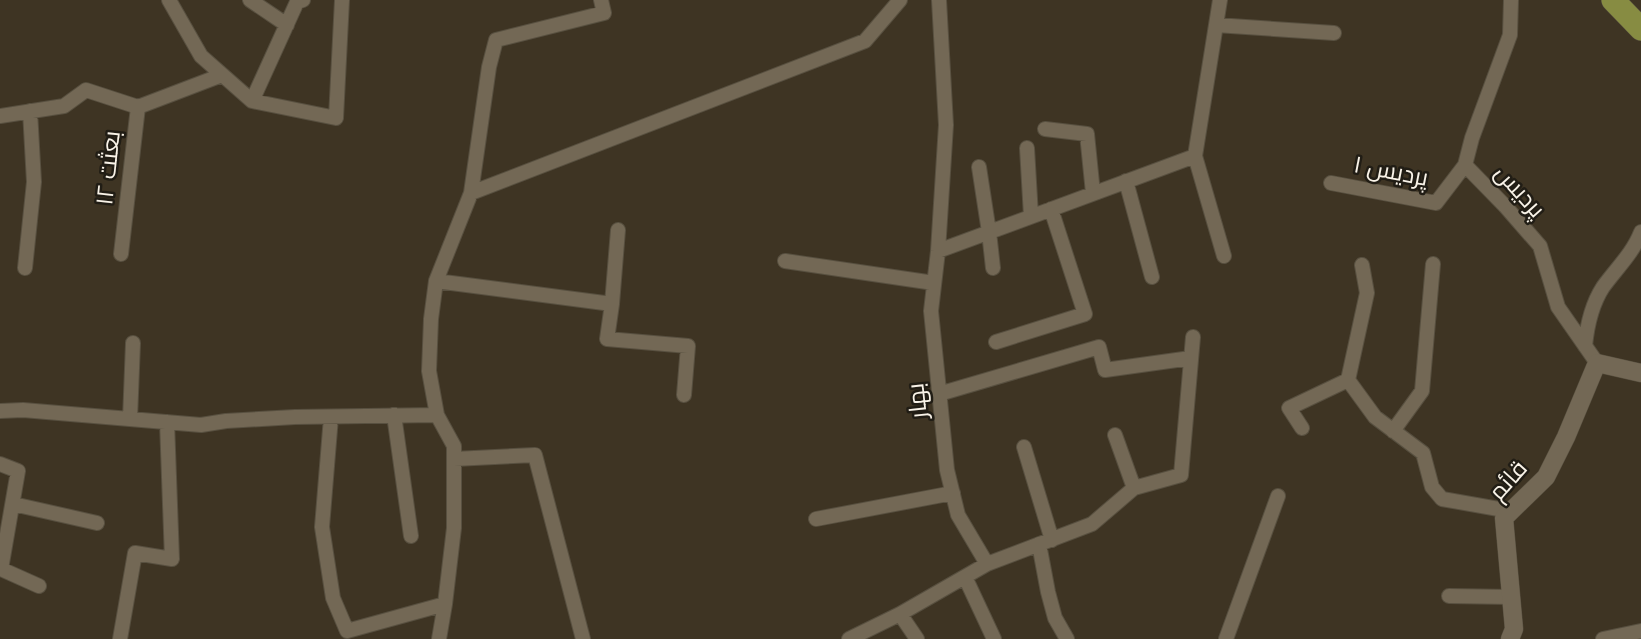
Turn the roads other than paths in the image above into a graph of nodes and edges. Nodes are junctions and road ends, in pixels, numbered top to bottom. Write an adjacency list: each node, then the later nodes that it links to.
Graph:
1 (169, 0): 15 (street)
2 (250, 0): 11 (street)
3 (303, 0): 11 (street)
4 (342, 0): 16 (street)
5 (601, 0): 27 (street)
6 (900, 0): 27 (street)
7 (939, 0): 34 (street, بهار)
8 (1220, 0): 12 (street)
9 (1511, 0): 23 (street, پرديس)
10 (1613, 0): 13 (highway)
11 (287, 25): 16 (street)
12 (1216, 25): 14 (street); 22 (street)
13 (1641, 29)
14 (1334, 33)
15 (222, 75): 16 (street); 17 (street)
16 (252, 101)
17 (138, 107): 18 (street, بعثت ۱۲); 35 (street, بعثت ۱۲)
18 (30, 111): 19 (street, بعثت ۱۲); 40 (street)
19 (0, 117)
20 (1045, 128): 28 (street)
21 (1027, 149): 30 (street)
22 (1195, 156): 25 (street); 36 (street)
23 (1465, 165): 26 (street, پرديس ۱); 49 (street, پرديس)
24 (979, 167): 32 (street)
25 (1126, 181): 28 (street); 42 (street)
26 (1331, 183)
27 (471, 193): 43 (street)
28 (1093, 193): 29 (street)
29 (1051, 209): 30 (street); 47 (street)
30 (1031, 216): 32 (street)
31 (618, 230): 45 (street)
32 (989, 232): 34 (street); 41 (street)
33 (1641, 232): 49 (street)
34 (938, 251): 44 (street, بهار)
35 (121, 254)
36 (1224, 256)
37 (785, 261): 44 (street)
38 (1433, 264): 63 (street)
39 (1362, 265): 53 (street)
40 (25, 268)
41 (993, 268)
42 (1152, 277)
43 (436, 281): 45 (street); 58 (street)
44 (934, 282): 54 (street, بهار)
45 (612, 304): 55 (street)
46 (1193, 337): 50 (street)
47 (996, 342)
48 (133, 344): 60 (street)
49 (1585, 346): 51 (street, پرديس)
50 (1191, 358): 54 (street); 68 (street)
51 (1597, 363): 52 (street); 72 (street, قائم)
52 (1641, 373)
53 (1348, 380): 62 (street); 63 (street)
54 (939, 394): 69 (street, بهار)
55 (684, 395)
56 (0, 411): 60 (street)
57 (394, 415): 58 (street); 59 (street); 75 (street)
58 (437, 415): 66 (street)
59 (331, 418): 61 (street); 82 (street)
60 (130, 419): 61 (street)
61 (167, 422): 85 (street)
62 (1302, 428)
63 (1394, 431): 72 (street)
64 (1115, 435): 68 (street)
65 (1024, 447): 76 (street)
66 (454, 459): 82 (street); 87 (street)
67 (0, 464): 71 (street)
68 (1134, 488): 76 (street)
69 (953, 493): 73 (street); 77 (street, بهار)
70 (1278, 496): 92 (street)
71 (13, 504): 74 (street); 79 (street)
72 (1510, 511): 81 (street, قائم)
73 (816, 519)
74 (97, 523)
75 (411, 536)
76 (1045, 542): 77 (street); 91 (street)
77 (987, 564): 78 (street)
78 (965, 577): 83 (street); 90 (street)
79 (39, 586)
80 (1449, 596): 81 (street)
81 (1511, 597): 93 (street, قائم)
82 (446, 604): 86 (street)
83 (900, 614): 88 (street); 89 (street)
84 (1641, 631): 94 (street)
85 (120, 639)
86 (439, 639)
87 (583, 639)
88 (849, 639)
89 (917, 639)
90 (994, 639)
91 (1067, 639)
92 (1226, 639)
93 (1510, 639)
94 (1603, 639)

